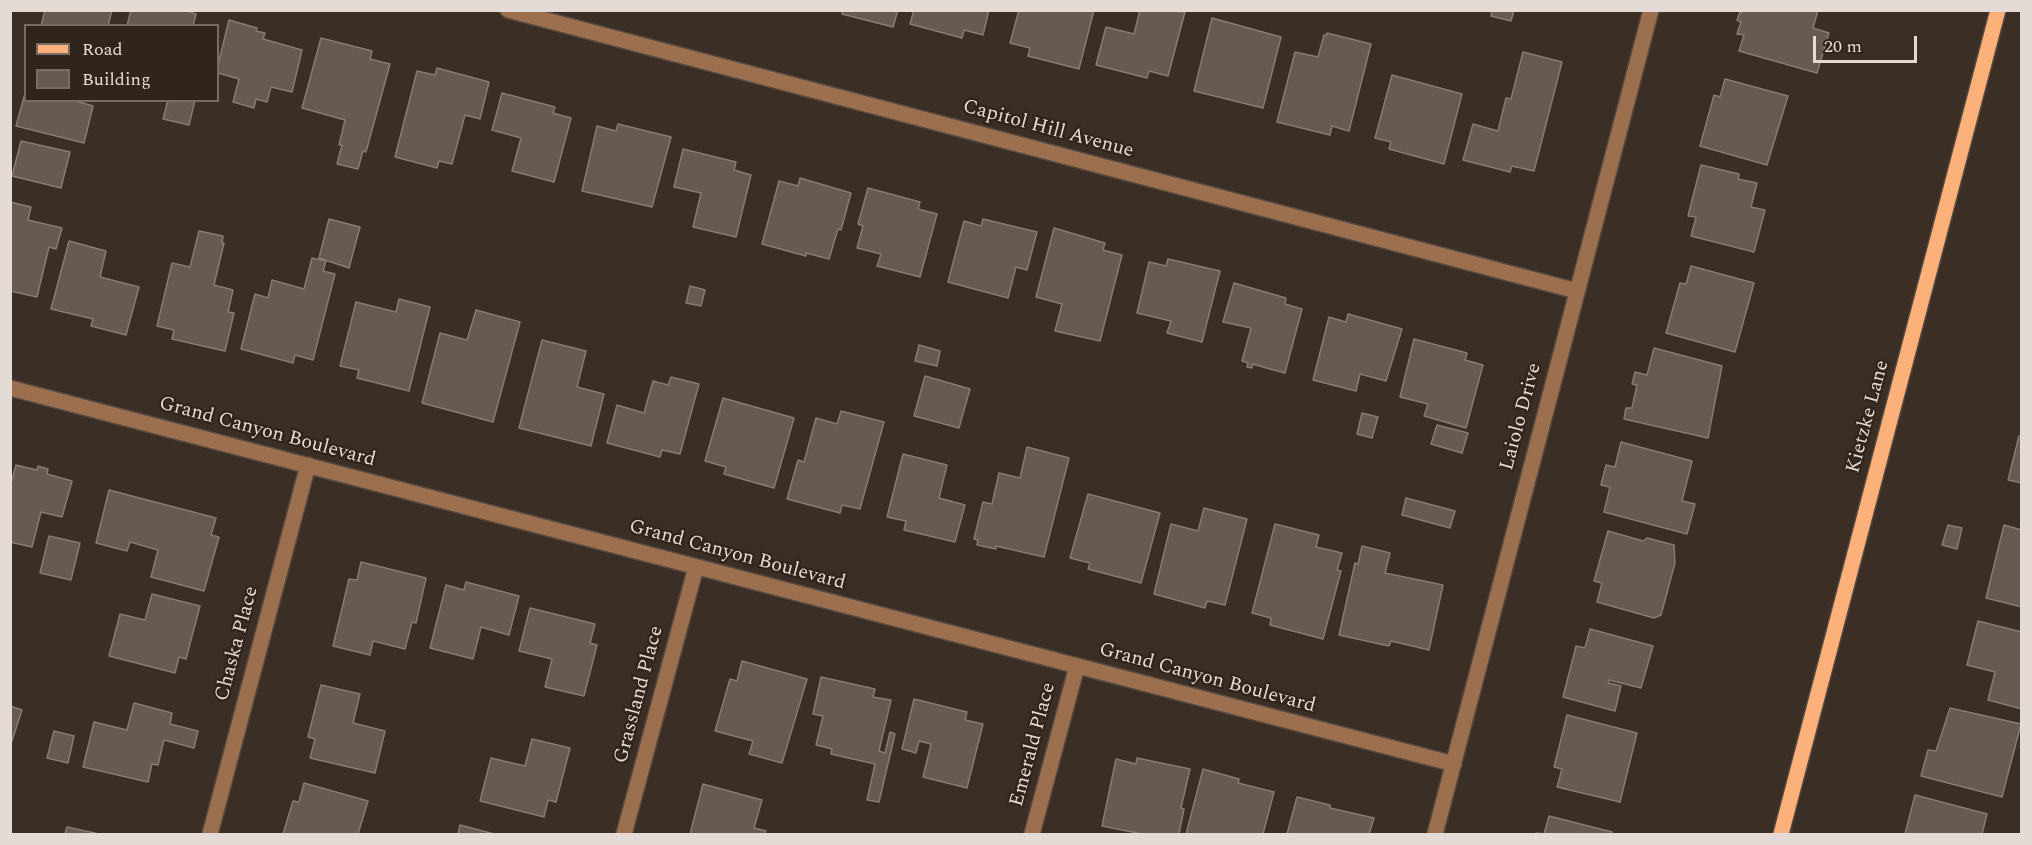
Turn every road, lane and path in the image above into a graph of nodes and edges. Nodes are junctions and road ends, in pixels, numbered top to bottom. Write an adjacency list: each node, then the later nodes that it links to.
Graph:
1 (508, 10): 4 (street, Capitol Hill Avenue)
2 (1651, 10): 4 (street, Laiolo Drive)
3 (1998, 10): 14 (main road, Kietzke Lane)
4 (1576, 291): 9 (street, Laiolo Drive)
5 (10, 388): 6 (street, Grand Canyon Boulevard)
6 (308, 465): 7 (street, Grand Canyon Boulevard); 10 (street, Chaska Place)
7 (696, 567): 8 (street, Grand Canyon Boulevard); 11 (street, Grassland Place)
8 (1077, 666): 9 (street, Grand Canyon Boulevard); 12 (street, Emerald Place)
9 (1454, 764): 13 (street, Laiolo Drive)
10 (210, 834)
11 (624, 834)
12 (1032, 834)
13 (1435, 834)
14 (1780, 834)

